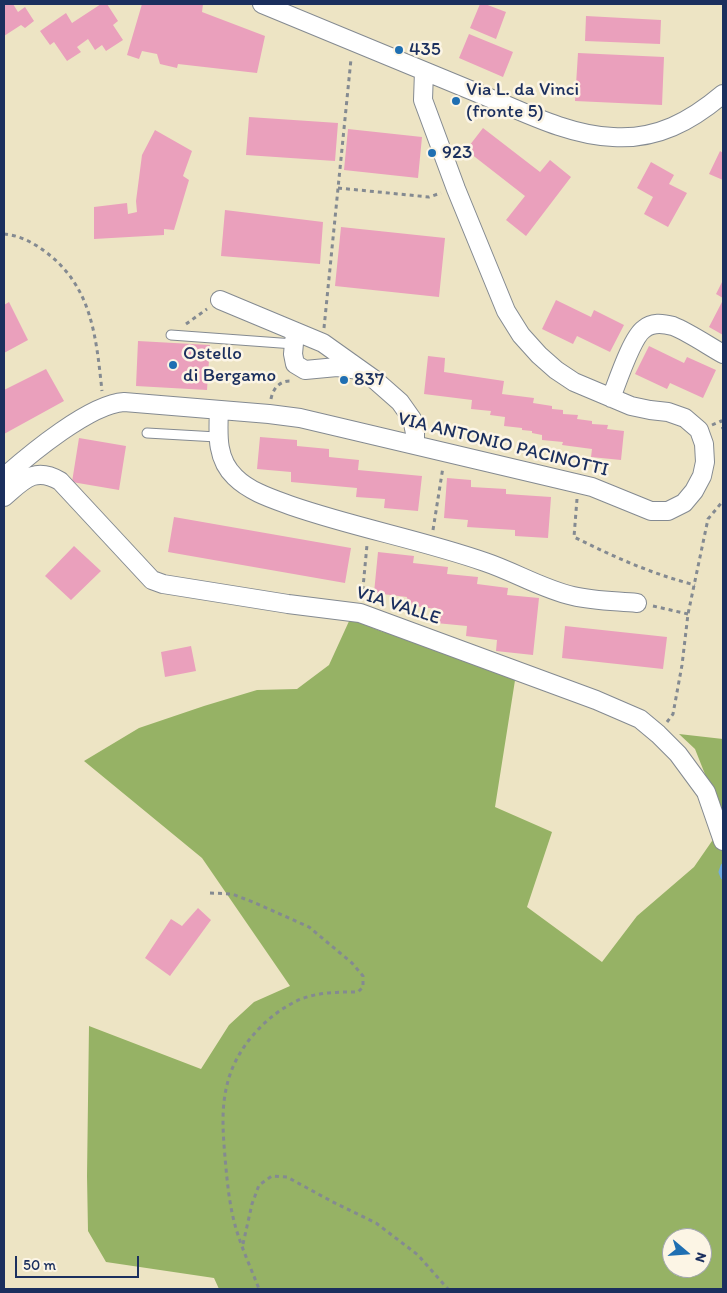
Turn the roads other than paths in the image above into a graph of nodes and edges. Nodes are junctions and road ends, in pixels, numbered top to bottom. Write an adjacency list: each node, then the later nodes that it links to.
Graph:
1 (262, 4): 2 (street)
2 (424, 71): 3 (street); 9 (street, VIA ANTONIO PACINOTTI)
3 (723, 94)
4 (220, 300): 6 (street)
5 (171, 334): 6 (lane)
6 (295, 338): 8 (street); 8 (street)
7 (723, 354): 9 (street)
8 (362, 371): 13 (street)
9 (611, 398): 13 (street, VIA ANTONIO PACINOTTI)
10 (219, 410): 12 (street); 13 (street, VIA ANTONIO PACINOTTI); 14 (street, VIA ANTONIO PACINOTTI)
11 (147, 433): 12 (lane)
12 (217, 438): 16 (street)
13 (415, 445)
14 (4, 477)
15 (4, 497): 17 (street, VIA VALLE)
16 (637, 603)
17 (723, 840)

